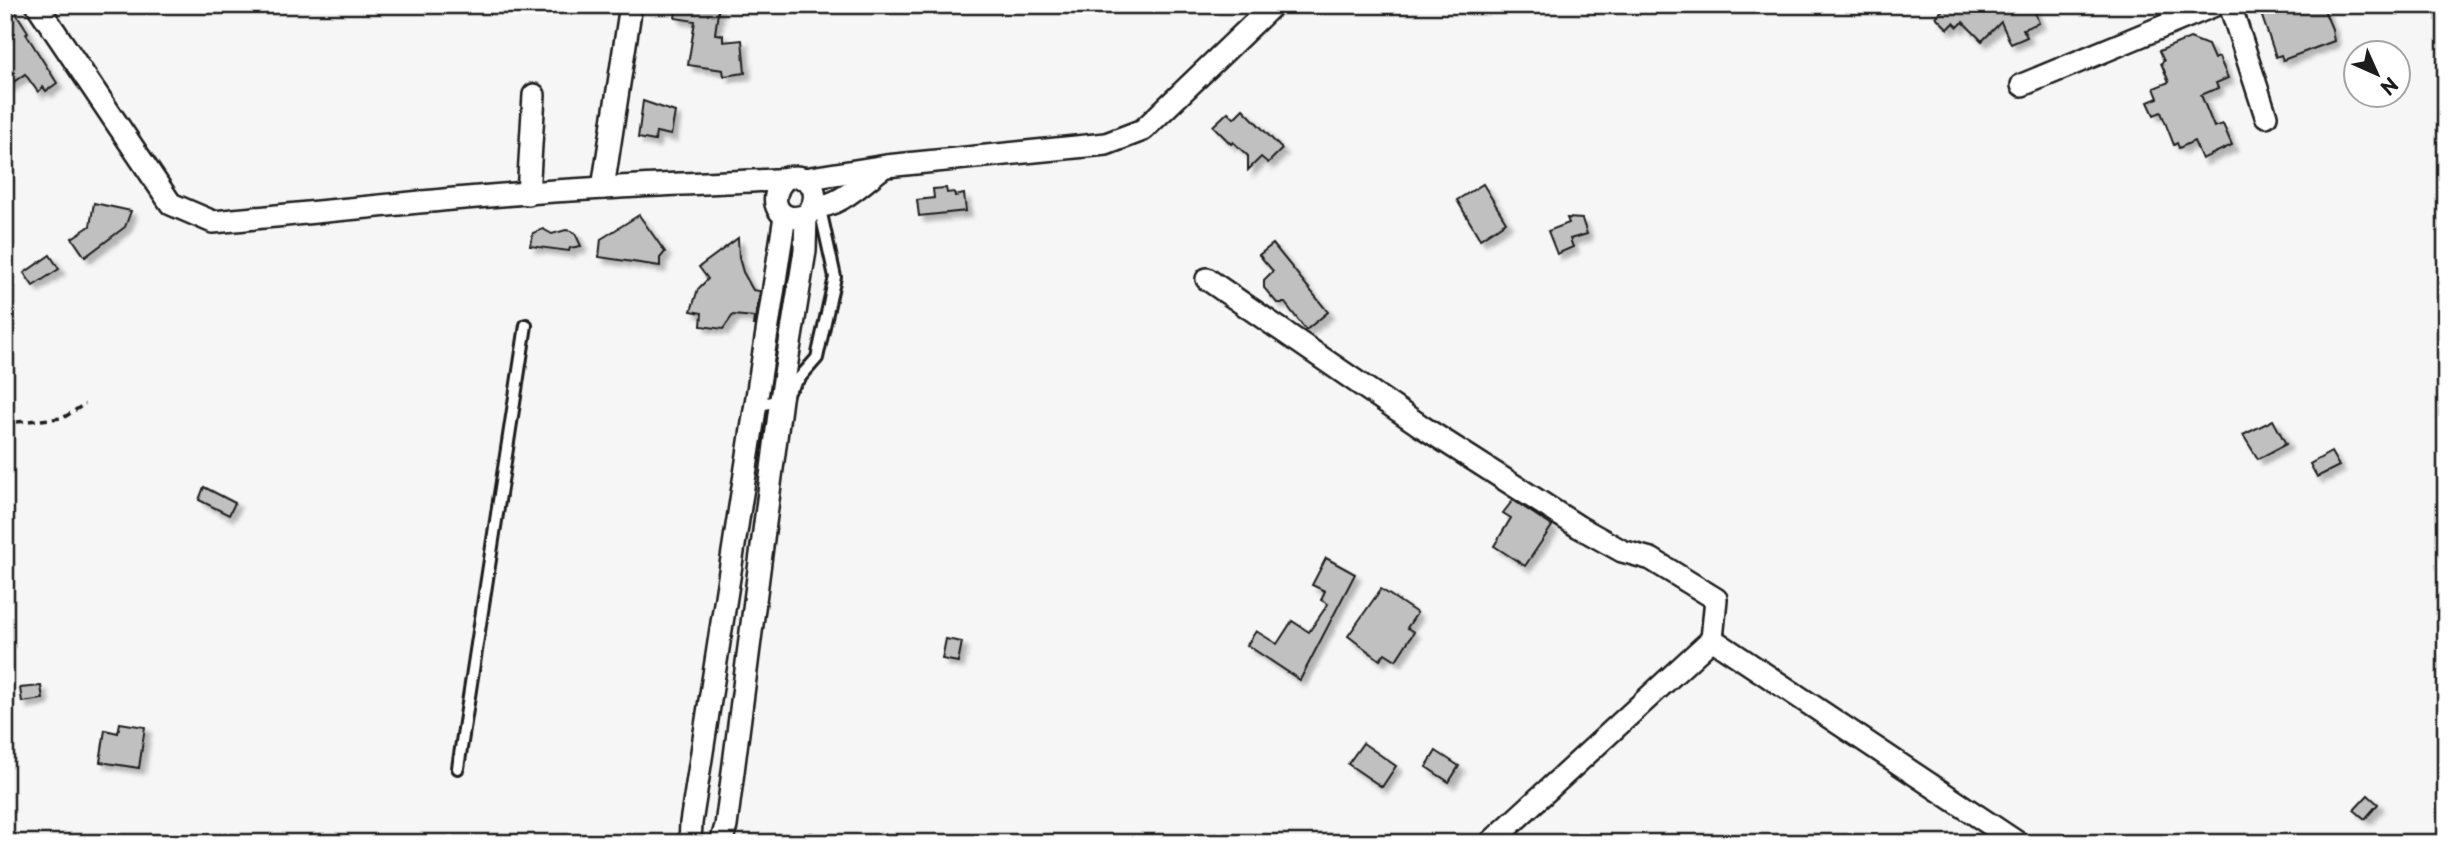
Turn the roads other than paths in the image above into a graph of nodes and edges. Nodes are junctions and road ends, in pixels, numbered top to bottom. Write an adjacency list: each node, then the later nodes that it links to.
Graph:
1 (37, 5): 12 (street)
2 (631, 5): 10 (street)
3 (1273, 5): 9 (street)
4 (2214, 5): 6 (street)
5 (2230, 5): 8 (street)
6 (2022, 85)
7 (534, 95): 12 (street)
8 (2266, 116)
9 (886, 166): 11 (street); 13 (street)
10 (603, 188): 11 (street); 12 (street)
11 (787, 193): 13 (street); 13 (street); 14 (street)
12 (528, 194)
13 (811, 210): 15 (street); 20 (lane)
14 (777, 265): 15 (street); 18 (street)
15 (802, 271): 19 (street)
16 (1207, 279): 22 (street)
17 (526, 325): 23 (lane)
18 (762, 362): 19 (lane); 21 (street)
19 (787, 363): 20 (street)
20 (781, 400): 21 (lane); 25 (street)
21 (755, 407): 24 (street)
22 (1712, 639): 28 (street); 29 (street)
23 (458, 768)
24 (696, 788): 25 (street); 26 (street)
25 (730, 794): 27 (street)
26 (690, 843)
27 (721, 843)
28 (1490, 843)
29 (2018, 843)

